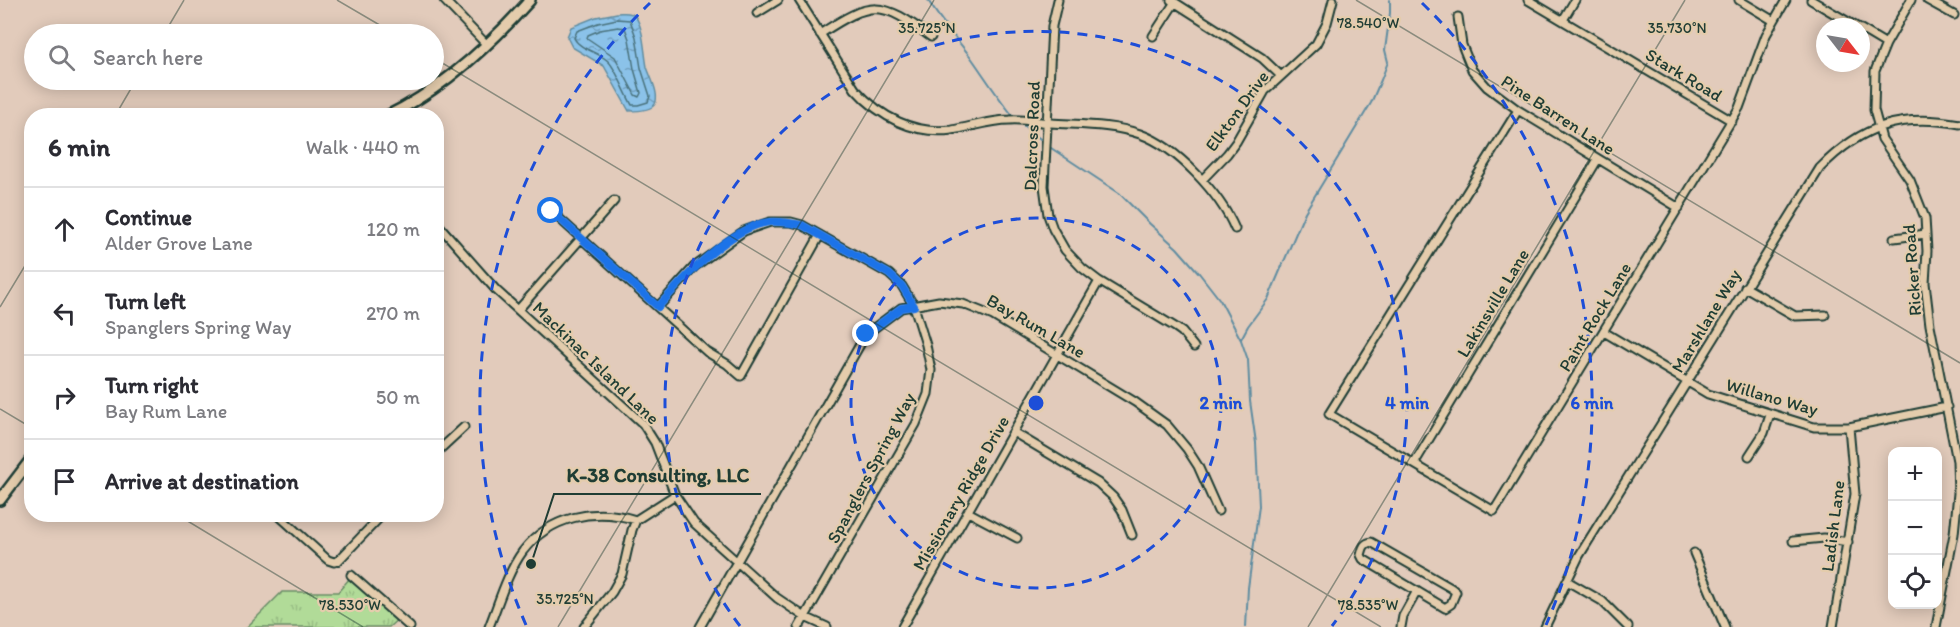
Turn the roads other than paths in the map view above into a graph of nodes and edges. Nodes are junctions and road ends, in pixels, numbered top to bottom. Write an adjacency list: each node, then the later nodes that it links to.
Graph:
1 (444, 0): 25 (street)
2 (530, 0): 25 (street)
3 (778, 0): 15 (street)
4 (799, 0): 21 (street)
5 (1058, 0): 33 (street, Dalcross Road)
6 (1332, 0): 27 (street, Elkton Drive)
7 (1528, 0): 19 (street, Stark Road)
8 (1575, 0): 19 (street)
9 (1739, 0): 20 (street)
10 (1786, 0): 20 (street, Paint Rock Lane)
11 (1811, 0): 18 (street)
12 (1911, 0): 26 (street, Ricker Road)
13 (1927, 0): 16 (street)
14 (1173, 1): 23 (street); 27 (street)
15 (757, 13)
16 (1954, 15)
17 (1458, 18): 31 (street, Pine Barren Lane)
18 (1842, 18)
19 (1563, 20): 32 (street, Stark Road)
20 (1774, 21): 32 (street, Paint Rock Lane)
21 (820, 34): 24 (street); 33 (street)
22 (1870, 34): 26 (street)
23 (1154, 36)
24 (931, 37)
25 (486, 44): 28 (street)
26 (1886, 44): 35 (street, Ricker Road)
27 (1280, 75): 37 (street, Elkton Drive)
28 (444, 80)
29 (430, 90): 30 (street)
30 (401, 108)
31 (1518, 110): 36 (street, Pine Barren Lane); 64 (street, Paint Rock Lane)
32 (1732, 121): 39 (street, Paint Rock Lane)
33 (1047, 123): 37 (street); 47 (street, Dalcross Road)
34 (1960, 124): 35 (street, Marshlane Way)
35 (1878, 126): 43 (street, Ricker Road); 48 (street, Marshlane Way)
36 (1598, 159): 39 (street, Pine Barren Lane); 64 (street, Lakinsville Lane)
37 (1202, 180): 41 (street)
38 (614, 201): 45 (street)
39 (1679, 208): 53 (street, Paint Rock Lane)
40 (551, 211): 45 (street)
41 (1235, 229)
42 (444, 231): 51 (street, Mackinac Island Lane)
43 (1926, 234): 46 (street); 57 (street, Ricker Road)
44 (820, 235): 49 (street, Spanglers Spring Way); 50 (street, Spanglers Spring Way); 50 (street)
45 (581, 238): 50 (street); 51 (street)
46 (1894, 238)
47 (1099, 281): 54 (street, Dalcross Road); 55 (street, Missionary Ridge Drive)
48 (1745, 287): 52 (street); 56 (street, Marshlane Way)
49 (914, 306): 55 (street, Bay Rum Lane); 78 (street, Bay Rum Lane); 82 (street, Spanglers Spring Way)
50 (658, 307)
51 (518, 310): 66 (street, Mackinac Island Lane)
52 (1825, 315)
53 (1604, 332): 56 (street, Willano Way); 64 (street, Paint Rock Lane)
54 (1194, 347)
55 (1056, 354): 61 (street, Missionary Ridge Drive); 68 (street, Bay Rum Lane)
56 (1687, 382): 58 (street, Willano Way); 80 (street, Marshlane Way)
57 (1947, 407): 60 (street, Willano Way); 95 (street, Ricker Road)
58 (1770, 415): 60 (street, Willano Way); 63 (street)
59 (464, 427): 62 (street)
60 (1849, 428): 76 (street, Ladish Lane)
61 (1013, 432): 69 (street, Missionary Ridge Drive); 73 (street)
62 (444, 446)
63 (1749, 456)
64 (1413, 464)
65 (24, 468): 67 (street)
66 (675, 495): 70 (street); 78 (street, Mackinac Island Lane)
67 (0, 500)
68 (1218, 511)
69 (968, 512): 74 (street); 89 (street, Missionary Ridge Drive)
70 (636, 520): 84 (street); 85 (street)
71 (286, 522): 72 (street)
72 (375, 522)
73 (1132, 535)
74 (1017, 538)
75 (1793, 541): 76 (street)
76 (1848, 542): 94 (street, Ladish Lane)
77 (1694, 553): 93 (street)
78 (736, 561): 82 (street, Mackinac Island Lane); 86 (street, Bay Rum Lane)
79 (351, 575): 83 (street)
80 (1567, 581): 91 (street, Marshlane Way); 92 (street)
81 (1417, 591): 81 (street); 90 (street)
82 (805, 617): 87 (street, Spanglers Spring Way); 88 (street, Mackinac Island Lane)
83 (410, 627)
84 (489, 627)
85 (585, 627)
86 (700, 627)
87 (799, 627)
88 (827, 627)
89 (902, 627)
90 (1401, 627)
91 (1545, 627)
92 (1628, 627)
93 (1725, 627)
94 (1833, 627)
95 (1936, 627)

